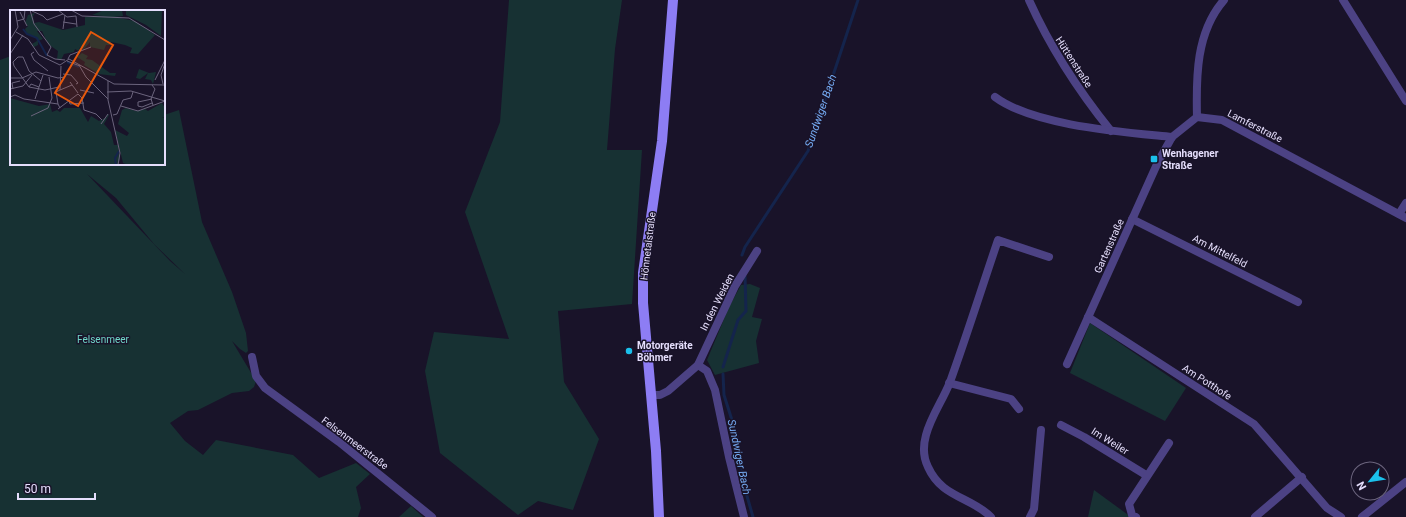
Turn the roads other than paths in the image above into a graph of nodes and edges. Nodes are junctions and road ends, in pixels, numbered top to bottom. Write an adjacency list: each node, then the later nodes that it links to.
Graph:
1 (673, 0): 21 (main road, Hönnetalstraße)
2 (1028, 0): 8 (street, Hüttenstraße)
3 (1224, 0): 7 (street)
4 (1343, 0): 6 (street)
5 (995, 97): 8 (street)
6 (1406, 101)
7 (1197, 117): 9 (street); 11 (street, Lamferstraße)
8 (1111, 131): 9 (street)
9 (1172, 137): 12 (street, Gartenstraße)
10 (1406, 203): 11 (street)
11 (1402, 216)
12 (1132, 219): 15 (street, Am Mittelfeld); 16 (street, Gartenstraße)
13 (757, 251): 19 (street, In den Weiden)
14 (1049, 257): 20 (street)
15 (1298, 302)
16 (1088, 317): 18 (street, Gartenstraße); 27 (street, Am Potthofe)
17 (252, 357): 29 (street, Felsenmeerstraße)
18 (1067, 364)
19 (698, 365): 21 (street, In den Weiden); 31 (street)
20 (949, 383): 22 (street); 32 (street)
21 (652, 395): 30 (main road, Hönnetalstraße)
22 (1019, 409)
23 (1062, 425): 26 (street, Im Weiler)
24 (1041, 430): 33 (street)
25 (1169, 443): 26 (street)
26 (1146, 476): 34 (street)
27 (1302, 477): 35 (street); 36 (street, Am Potthofe)
28 (1406, 482): 37 (street)
29 (432, 517)
30 (659, 517)
31 (744, 517)
32 (991, 517)
33 (1030, 517)
34 (1136, 517)
35 (1255, 517)
36 (1341, 517)
37 (1362, 517)

